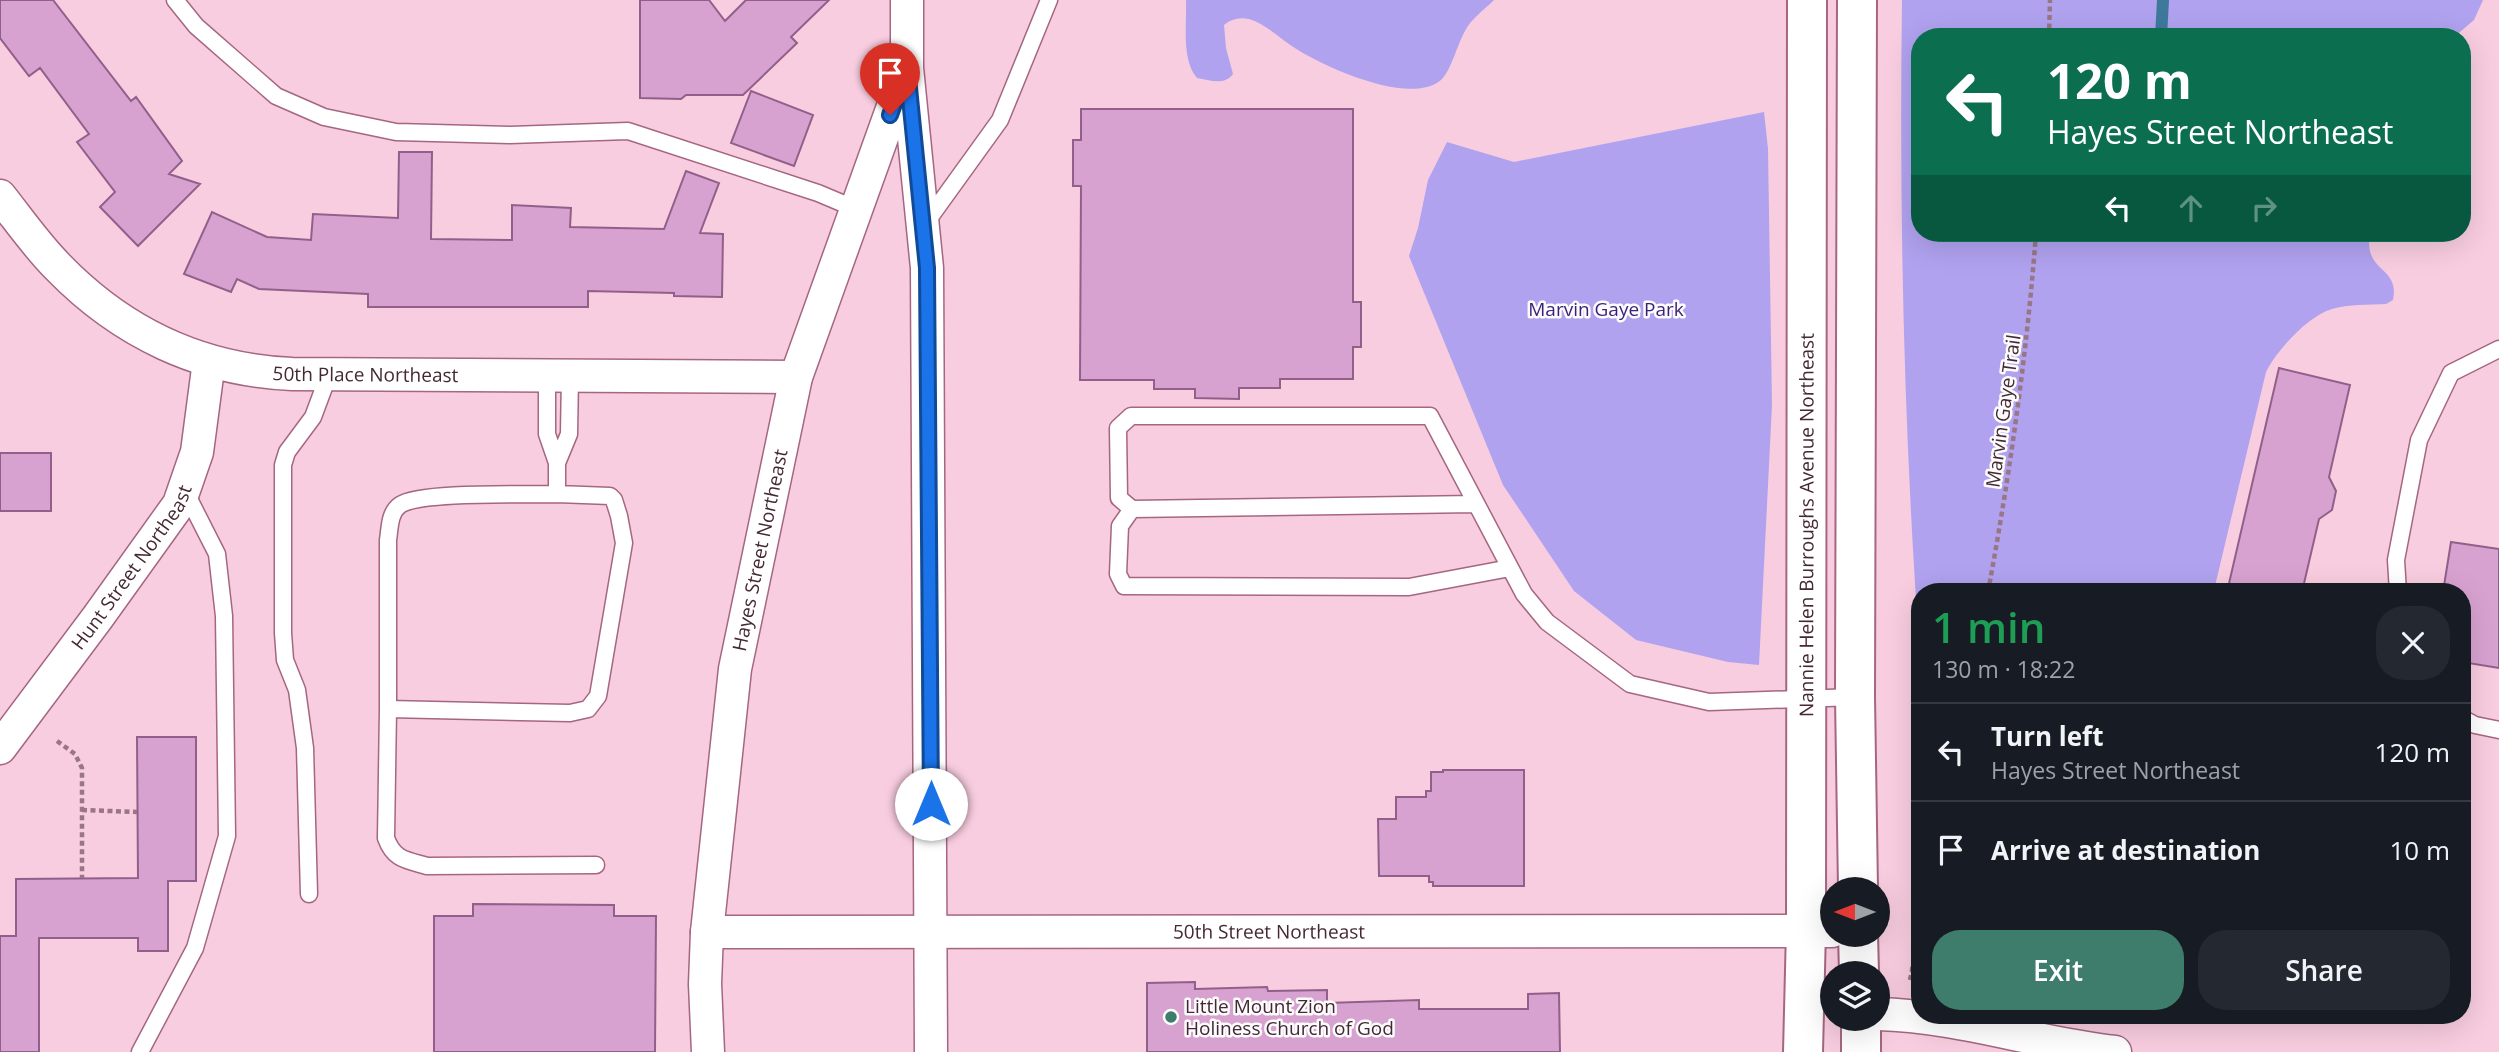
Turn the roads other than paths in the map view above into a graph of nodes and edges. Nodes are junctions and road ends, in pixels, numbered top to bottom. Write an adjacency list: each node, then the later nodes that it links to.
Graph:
1 (175, 0): 8 (lane)
2 (907, 0): 6 (street, Hayes Street Northeast)
3 (1049, 0): 9 (lane)
4 (1807, 0): 23 (main road, Nannie Helen Burroughs Avenue Northeast)
5 (1857, 0): 22 (main road)
6 (907, 68): 8 (street, Hayes Street Northeast); 9 (street, Hayes Street Northeast)
7 (0, 196): 11 (street, 50th Place Northeast)
8 (856, 209): 14 (street, Hayes Street Northeast)
9 (923, 226): 33 (street, Hayes Street Northeast)
10 (2499, 349): 21 (lane)
11 (209, 361): 12 (street, 50th Place Northeast); 16 (street, Hunt Street Northeast)
12 (329, 374): 13 (street, 50th Place Northeast); 30 (lane)
13 (558, 376): 14 (street, 50th Place Northeast); 15 (lane); 15 (lane)
14 (796, 377): 32 (street, Hayes Street Northeast)
15 (558, 463): 17 (lane)
16 (185, 491): 27 (street, Hunt Street Northeast); 38 (lane)
17 (557, 495): 24 (lane); 24 (lane)
18 (1475, 504): 19 (lane); 19 (lane); 20 (lane)
19 (1132, 509): 20 (lane)
20 (1510, 568): 23 (lane)
21 (2397, 583)
22 (1855, 697): 23 (lane); 29 (main road)
23 (1806, 700): 31 (main road, Nannie Helen Burroughs Avenue Northeast)
24 (388, 709): 28 (lane)
25 (2471, 723): 26 (lane)
26 (2499, 730)
27 (0, 748)
28 (596, 865)
29 (1858, 877)
30 (309, 894)
31 (1819, 930): 33 (street, 50th Street Northeast); 41 (main road, Nannie Helen Burroughs Avenue Northeast)
32 (707, 932): 33 (street, 50th Street Northeast); 39 (street, Hayes Street Northeast)
33 (931, 932): 40 (street, Hayes Street Northeast)
34 (1890, 1014): 35 (street)
35 (1911, 1015)
36 (1955, 1024): 43 (street)
37 (1861, 1031): 42 (main road)
38 (139, 1052)
39 (708, 1052)
40 (931, 1052)
41 (1803, 1052)
42 (1861, 1052)
43 (2115, 1052)

